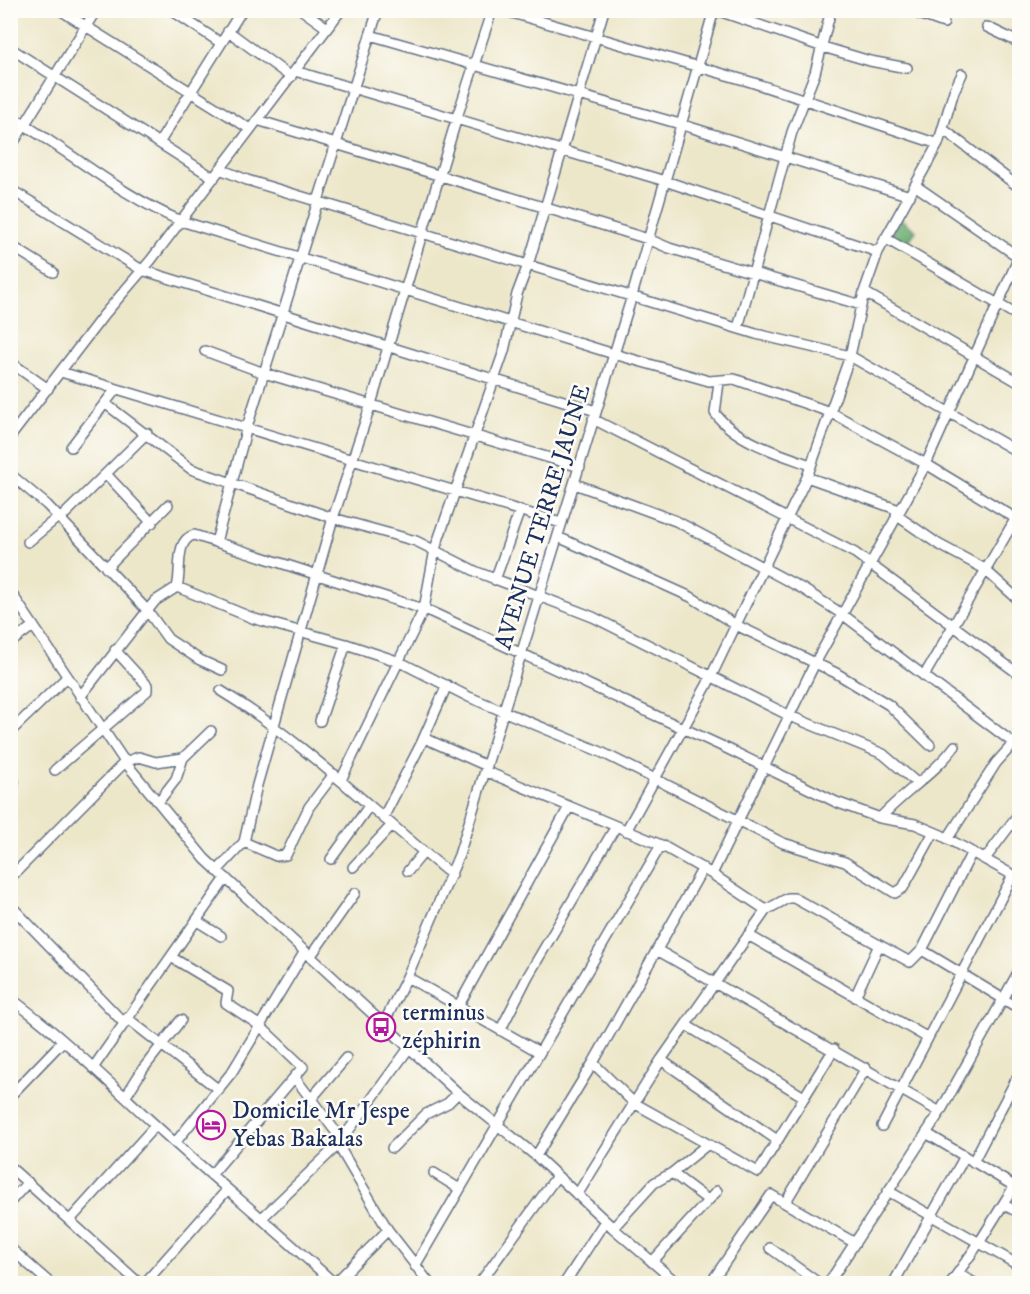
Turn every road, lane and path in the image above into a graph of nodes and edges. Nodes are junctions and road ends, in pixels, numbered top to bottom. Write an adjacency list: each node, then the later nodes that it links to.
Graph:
1 (60, 10): 15 (street)
2 (96, 10): 15 (street)
3 (171, 10): 22 (street)
4 (242, 10): 18 (street)
5 (302, 10): 17 (street)
6 (341, 10): 17 (street)
7 (378, 10): 19 (street)
8 (492, 10): 25 (street)
9 (502, 10): 20 (street)
10 (604, 10): 20 (street)
11 (715, 10): 23 (street); 26 (street, AVENUE TERRE JAUNE)
12 (831, 10): 23 (street)
13 (908, 10): 14 (street)
14 (944, 23)
15 (85, 27): 30 (street); 32 (street)
16 (987, 27): 21 (street)
17 (327, 28): 28 (street)
18 (228, 32): 22 (street); 28 (street)
19 (370, 35): 25 (street); 31 (street)
20 (596, 37): 26 (street); 33 (street)
21 (1020, 42)
22 (221, 43): 32 (street)
23 (823, 47): 27 (street); 34 (street)
24 (10, 48): 30 (street)
25 (474, 65): 33 (street); 36 (street)
26 (698, 68): 34 (street); 38 (street, AVENUE TERRE JAUNE)
27 (907, 68)
28 (293, 74): 31 (street); 37 (street)
29 (962, 74): 41 (street)
30 (57, 77): 39 (street); 42 (street)
31 (353, 90): 36 (street); 44 (street)
32 (189, 92): 40 (street); 42 (street)
33 (579, 95): 38 (street); 46 (street)
34 (804, 100): 43 (street); 47 (street)
35 (10, 116): 39 (street)
36 (456, 118): 46 (street); 49 (street)
37 (257, 120): 40 (street); 44 (street)
38 (680, 124): 47 (street); 51 (street, AVENUE TERRE JAUNE)
39 (25, 125): 45 (street); 59 (street)
40 (250, 129): 48 (street)
41 (943, 129): 43 (street); 53 (street)
42 (159, 143): 50 (street)
43 (938, 144): 52 (street)
44 (336, 146): 49 (street); 56 (street)
45 (10, 148)
46 (563, 152): 51 (street); 57 (street)
47 (785, 158): 55 (street); 58 (street)
48 (220, 169): 50 (street); 56 (street)
49 (440, 176): 57 (street); 60 (street)
50 (214, 178): 59 (street)
51 (665, 181): 58 (street); 62 (street, AVENUE TERRE JAUNE)
52 (916, 186): 55 (street); 65 (street)
53 (1020, 188)
54 (10, 189): 68 (street)
55 (910, 196): 61 (street)
56 (319, 200): 60 (street); 66 (street)
57 (545, 208): 62 (street); 67 (street)
58 (770, 216): 64 (street); 70 (street)
59 (181, 221): 66 (street); 68 (street)
60 (422, 233): 67 (street); 71 (street)
61 (885, 238): 64 (street); 75 (street)
62 (648, 239): 70 (street); 73 (street, AVENUE TERRE JAUNE)
63 (10, 244): 69 (street)
64 (878, 252): 72 (street)
65 (1019, 257): 75 (street)
66 (301, 259): 71 (street); 76 (street)
67 (528, 265): 73 (street); 78 (street)
68 (142, 270): 76 (street); 86 (street)
69 (53, 272)
70 (755, 272): 74 (street); 79 (street)
71 (406, 290): 78 (street); 80 (street)
72 (864, 292): 74 (street); 83 (street)
73 (632, 296): 79 (street); 82 (street, AVENUE TERRE JAUNE)
74 (861, 305): 84 (street)
75 (999, 305): 77 (street); 83 (street)
76 (283, 316): 80 (street); 87 (street)
77 (1020, 317)
78 (511, 321): 82 (street); 88 (street)
79 (738, 328): 84 (street)
80 (389, 346): 88 (street); 94 (street)
81 (205, 351): 87 (street)
82 (614, 354): 89 (street); 97 (street, AVENUE TERRE JAUNE)
83 (975, 356): 90 (street); 96 (street)
84 (850, 357): 95 (street); 96 (street)
85 (10, 362): 91 (street)
86 (61, 372): 91 (street); 92 (street)
87 (264, 373): 94 (street); 99 (street)
88 (493, 380): 97 (street); 102 (street)
89 (719, 382): 95 (street); 108 (street)
90 (1020, 383)
91 (48, 389): 103 (street)
92 (116, 389): 93 (street); 99 (street)
93 (106, 404): 101 (street); 104 (street)
94 (371, 404): 102 (street); 106 (street)
95 (830, 412): 98 (street); 100 (street)
96 (948, 413): 105 (street); 107 (street)
97 (594, 415): 109 (street, AVENUE TERRE JAUNE); 122 (street)
98 (844, 418): 100 (street); 107 (street)
99 (247, 427): 106 (street); 113 (street)
100 (823, 431): 108 (street)
101 (147, 433): 111 (street); 113 (street)
102 (474, 436): 109 (street); 115 (street)
103 (10, 437)
104 (71, 447)
105 (1020, 453)
106 (353, 460): 115 (street); 121 (street)
107 (926, 464): 118 (street); 119 (street)
108 (811, 465): 112 (street)
109 (580, 467): 114 (street, AVENUE TERRE JAUNE)
110 (10, 474): 120 (street)
111 (106, 474): 120 (street); 123 (street)
112 (807, 477): 118 (street); 122 (street)
113 (231, 483): 121 (street); 127 (street)
114 (575, 484): 124 (street, AVENUE TERRE JAUNE); 131 (street)
115 (455, 490): 117 (street); 128 (street)
116 (168, 505): 123 (street)
117 (520, 510): 124 (street); 134 (street)
118 (898, 512): 129 (street); 132 (street)
119 (1018, 517): 132 (street)
120 (59, 518): 126 (street); 130 (street)
121 (333, 518): 128 (street); 133 (street)
122 (786, 520): 129 (street); 131 (street)
123 (152, 522): 130 (street)
124 (561, 523): 125 (street, AVENUE TERRE JAUNE)
125 (558, 537): 137 (street, AVENUE TERRE JAUNE); 142 (street)
126 (28, 542)
127 (216, 542): 133 (street); 135 (street)
128 (435, 549): 134 (street); 139 (street)
129 (869, 563): 141 (street); 144 (street)
130 (106, 568): 140 (street)
131 (762, 570): 141 (street); 142 (street)
132 (986, 572): 138 (street); 144 (street)
133 (316, 574): 139 (street); 145 (street)
134 (495, 580): 137 (street)
135 (177, 587): 140 (street); 145 (street)
136 (10, 591): 143 (street)
137 (538, 597): 149 (street, AVENUE TERRE JAUNE); 154 (street)
138 (1020, 601)
139 (424, 609): 149 (street); 150 (street)
140 (147, 610): 148 (street); 152 (street)
141 (842, 614): 151 (street); 155 (street)
142 (736, 625): 151 (street); 154 (street)
143 (33, 626): 146 (street); 156 (street)
144 (954, 627): 153 (street); 155 (street)
145 (300, 631): 147 (street); 163 (street)
146 (10, 643)
147 (346, 644): 150 (street); 162 (street)
148 (115, 650): 159 (street); 164 (street)
149 (522, 653): 160 (street, AVENUE TERRE JAUNE); 165 (street)
150 (400, 662): 157 (street); 177 (street)
151 (814, 664): 161 (street); 169 (street)
152 (222, 670)
153 (1020, 675)
154 (711, 676): 161 (street); 165 (street)
155 (924, 676): 171 (street)
156 (66, 678): 159 (street); 167 (street)
157 (447, 685): 160 (street); 168 (street)
158 (220, 691): 163 (street)
159 (80, 697): 164 (street)
160 (503, 712): 175 (street, AVENUE TERRE JAUNE); 178 (street)
161 (790, 716): 174 (street); 179 (street)
162 (320, 721)
163 (273, 727): 177 (street); 192 (street)
164 (102, 729): 173 (street); 176 (street)
165 (683, 729): 174 (street); 178 (street)
166 (212, 731): 172 (street)
167 (10, 732)
168 (424, 738): 175 (street); 184 (street)
169 (930, 745)
170 (955, 746): 179 (street)
171 (1016, 746): 191 (street)
172 (183, 758): 173 (street); 180 (street)
173 (125, 762): 180 (street); 205 (street)
174 (765, 767): 185 (street); 186 (street)
175 (486, 769): 182 (street); 203 (street, AVENUE TERRE JAUNE)
176 (55, 770)
177 (337, 777): 181 (street); 192 (street)
178 (655, 779): 186 (street); 189 (street)
179 (917, 783): 185 (street)
180 (159, 801): 200 (street)
181 (369, 806): 184 (street); 197 (street)
182 (569, 807): 188 (street); 225 (street)
183 (1020, 812): 196 (street)
184 (383, 818): 187 (street)
185 (880, 818): 190 (street)
186 (738, 819): 190 (street); 202 (street)
187 (391, 826): 195 (street); 198 (street)
188 (616, 826): 189 (street); 232 (street)
189 (626, 831): 193 (street)
190 (934, 832): 191 (street)
191 (948, 838): 194 (street)
192 (244, 842): 200 (street)
193 (661, 845): 199 (street); 238 (street)
194 (972, 852): 196 (street); 215 (street)
195 (423, 853): 201 (street); 203 (street)
196 (985, 859): 204 (street)
197 (331, 860)
198 (353, 867)
199 (703, 868): 202 (street); 214 (street)
200 (217, 871): 206 (street)
201 (408, 871)
202 (712, 874): 209 (street)
203 (452, 875): 220 (street, AVENUE TERRE JAUNE)
204 (1016, 877): 219 (street)
205 (10, 878)
206 (226, 878): 210 (street); 216 (street)
207 (355, 893): 216 (street)
208 (10, 905): 228 (street)
209 (766, 910): 211 (street); 213 (street)
210 (197, 921): 212 (street); 217 (street)
211 (748, 934): 221 (street); 222 (street)
212 (221, 936)
213 (879, 945): 215 (street); 222 (street)
214 (657, 950): 221 (street); 241 (street)
215 (922, 950): 219 (street)
216 (308, 954): 229 (street); 230 (street)
217 (171, 957): 228 (street); 229 (street)
218 (1020, 969): 224 (street)
219 (961, 974): 224 (street); 233 (street)
220 (407, 977): 225 (street); 230 (street, AVENUE TERRE JAUNE)
221 (717, 982): 231 (street); 237 (street)
222 (855, 997): 233 (street)
223 (10, 998): 234 (street)
224 (1003, 1000): 226 (street); 254 (street)
225 (459, 1005): 232 (street)
226 (1020, 1009)
227 (181, 1020): 235 (street)
228 (125, 1021): 235 (street); 242 (street)
229 (259, 1025): 245 (street); 246 (street)
230 (383, 1025): 236 (street)
231 (686, 1025): 240 (street); 251 (street)
232 (501, 1029): 238 (street)
233 (928, 1038): 247 (street)
234 (62, 1042): 242 (street); 248 (street)
235 (162, 1044): 246 (street); 250 (street)
236 (409, 1048): 249 (street); 261 (street)
237 (834, 1049): 243 (street); 251 (street)
238 (539, 1052): 255 (street)
239 (346, 1058): 252 (street)
240 (661, 1060): 253 (street); 259 (street)
241 (593, 1063): 253 (street); 264 (street)
242 (93, 1068): 250 (street)
243 (866, 1068): 247 (street); 281 (street)
244 (1020, 1072): 265 (street)
245 (295, 1078): 252 (street); 269 (street)
246 (219, 1090): 260 (street)
247 (902, 1090): 254 (street); 257 (street)
248 (12, 1092)
249 (458, 1093): 255 (street); 263 (street)
250 (126, 1096): 256 (street)
251 (804, 1097): 259 (street)
252 (311, 1099): 261 (street)
253 (634, 1103): 262 (street); 278 (street)
254 (940, 1112): 258 (street)
255 (498, 1125): 264 (street); 274 (street)
256 (156, 1126): 260 (street); 286 (street)
257 (882, 1126)
258 (926, 1133): 265 (street); 277 (street)
259 (777, 1140): 262 (street)
260 (175, 1143): 269 (street)
261 (340, 1143): 285 (street); 288 (street)
262 (708, 1144): 268 (street)
263 (392, 1148)
264 (536, 1156): 270 (street)
265 (969, 1160): 273 (street); 284 (street)
266 (10, 1167): 272 (street)
267 (435, 1173): 274 (street)
268 (672, 1173): 279 (street); 287 (street)
269 (211, 1175): 275 (street)
270 (557, 1176): 278 (street); 301 (street)
271 (1020, 1177): 273 (street)
272 (28, 1182): 280 (street); 286 (street)
273 (1014, 1186): 282 (street)
274 (458, 1188): 294 (street)
275 (227, 1190): 285 (street); 299 (street)
276 (717, 1191): 279 (street)
277 (888, 1191): 284 (street); 289 (street)
278 (577, 1195): 287 (street)
279 (708, 1200): 293 (street)
280 (10, 1202)
281 (785, 1203): 289 (street); 304 (street)
282 (1004, 1205): 283 (street); 290 (street)
283 (1020, 1213)
284 (930, 1216): 290 (street); 307 (street)
285 (263, 1217): 297 (street)
286 (70, 1220): 299 (street)
287 (609, 1225): 293 (street); 302 (street)
288 (387, 1230): 294 (street); 297 (street)
289 (855, 1243): 306 (street)
290 (979, 1243): 295 (street); 296 (street)
291 (10, 1248): 298 (street)
292 (770, 1248): 305 (street)
293 (652, 1262): 303 (street)
294 (415, 1266): 300 (street)
295 (1020, 1266)
296 (958, 1274): 308 (street); 309 (street)
297 (335, 1283)
298 (51, 1284)
299 (142, 1284)
300 (430, 1284)
301 (479, 1284)
302 (564, 1284)
303 (678, 1284)
304 (710, 1284)
305 (820, 1284)
306 (828, 1284)
307 (893, 1284)
308 (950, 1284)
309 (976, 1284)

